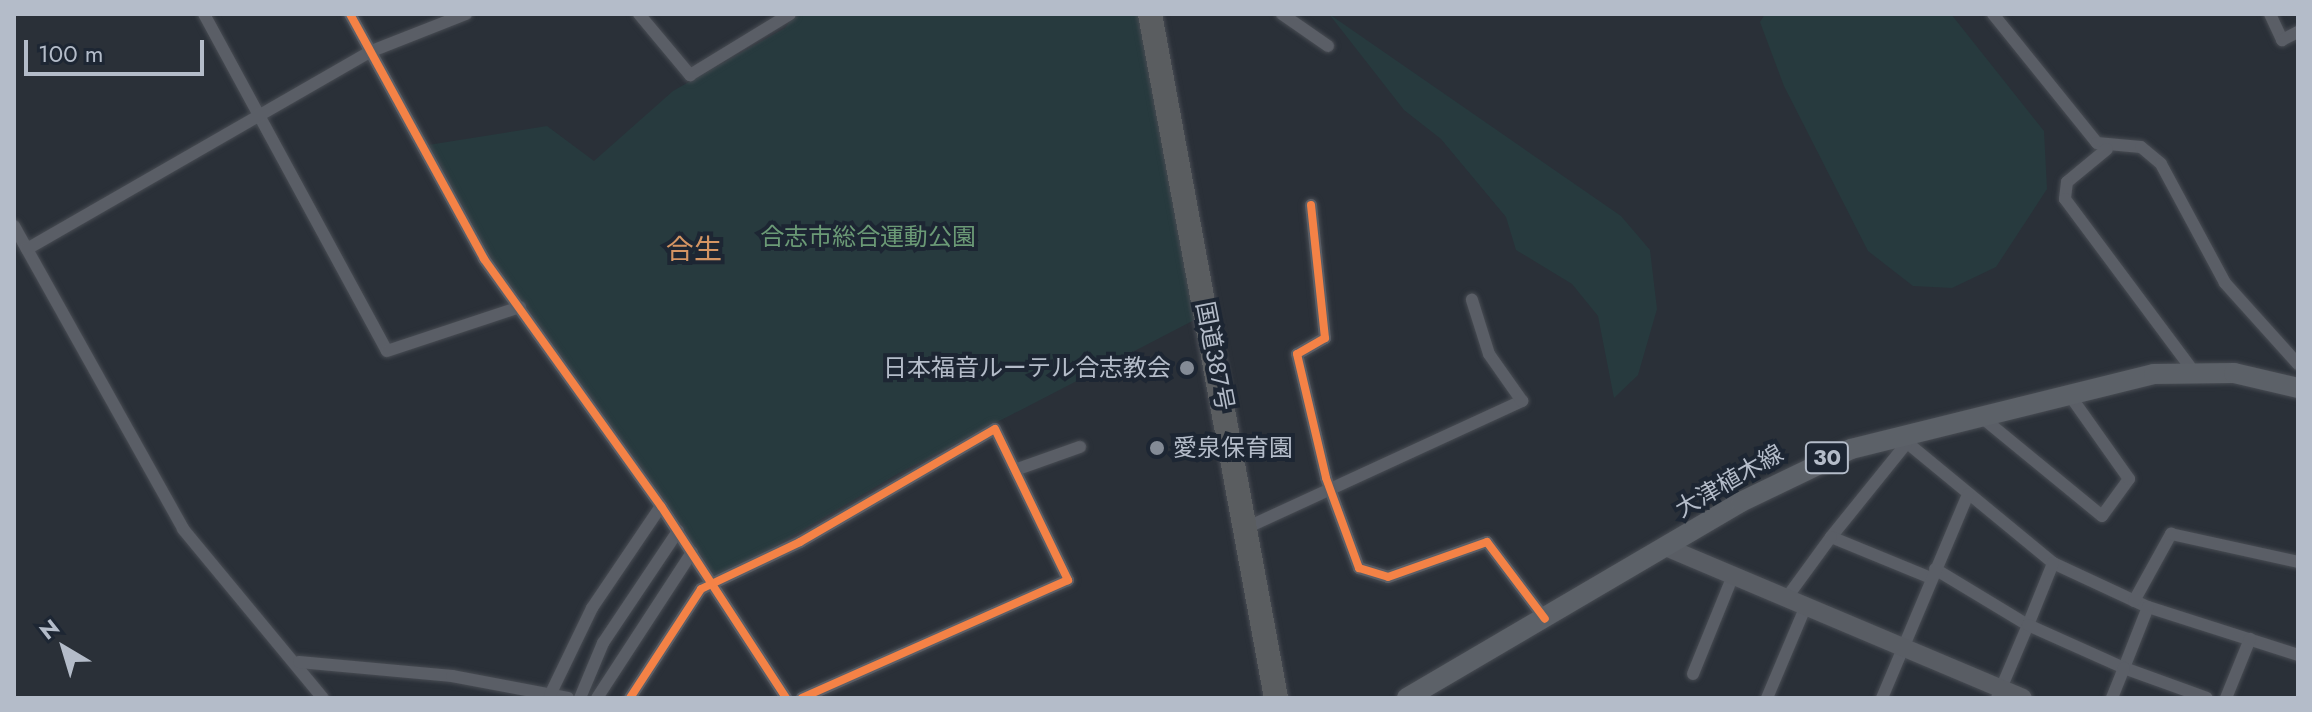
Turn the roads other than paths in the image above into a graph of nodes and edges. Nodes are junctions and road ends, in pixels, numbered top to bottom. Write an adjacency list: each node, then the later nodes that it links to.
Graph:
1 (204, 14): 13 (street)
2 (350, 14): 12 (street)
3 (466, 14): 12 (street)
4 (639, 14): 5 (street)
5 (790, 14)
6 (1150, 14): 31 (highway, 国道387号)
7 (1282, 14): 11 (street)
8 (1993, 14): 14 (street)
9 (2270, 14): 10 (street)
10 (2298, 32)
11 (1328, 46)
12 (372, 51): 13 (street); 19 (street)
13 (256, 120): 17 (street); 19 (street)
14 (2107, 149): 20 (street); 21 (street)
15 (1311, 205): 28 (street)
16 (14, 226): 17 (street)
17 (27, 249): 50 (street)
18 (1472, 300): 28 (street)
19 (520, 307): 30 (street)
20 (2298, 364)
21 (2193, 371): 22 (main road, 大津植木線 / 30); 23 (main road, 大津植木線 / 30)
22 (2298, 388)
23 (2068, 393): 24 (main road, 大津植木線 / 30); 24 (street)
24 (1979, 415): 25 (main road, 大津植木線 / 30)
25 (1902, 440): 29 (street); 33 (street); 34 (main road, 大津植木線 / 30)
26 (1080, 451): 27 (street)
27 (1016, 474): 40 (street); 61 (street)
28 (1330, 490): 31 (street); 45 (street)
29 (1968, 494): 37 (street); 38 (street)
30 (661, 506): 32 (street); 54 (street)
31 (1248, 527): 62 (highway, 国道387号)
32 (678, 531): 35 (street); 57 (street)
33 (1831, 537): 38 (street); 41 (street)
34 (1668, 548): 39 (street); 45 (main road, 大津植木線 / 30)
35 (692, 552): 40 (street); 58 (street)
36 (2298, 562): 42 (street)
37 (2053, 563): 42 (street); 46 (street)
38 (1933, 574): 46 (street); 48 (street)
39 (1732, 578): 41 (street); 52 (street)
40 (713, 584): 59 (street); 60 (street)
41 (1785, 600): 44 (street)
42 (2134, 601): 43 (street)
43 (2148, 607): 47 (street); 51 (street)
44 (1805, 608): 48 (street); 64 (street)
45 (1545, 619): 63 (main road, 大津植木線 / 30)
46 (2028, 625): 51 (street); 53 (street)
47 (2250, 639): 49 (street); 69 (street)
48 (1902, 647): 53 (street); 65 (street)
49 (2298, 655)
50 (299, 662): 54 (street); 55 (street)
51 (2124, 668): 67 (street); 68 (street)
52 (1693, 674)
53 (1999, 693): 66 (street)
54 (550, 695): 56 (street)
55 (323, 698)
56 (568, 698)
57 (580, 698)
58 (597, 698)
59 (630, 698)
60 (786, 698)
61 (802, 698)
62 (1276, 698)
63 (1407, 698)
64 (1767, 698)
65 (1882, 698)
66 (2023, 698)
67 (2112, 698)
68 (2207, 698)
69 (2226, 698)

